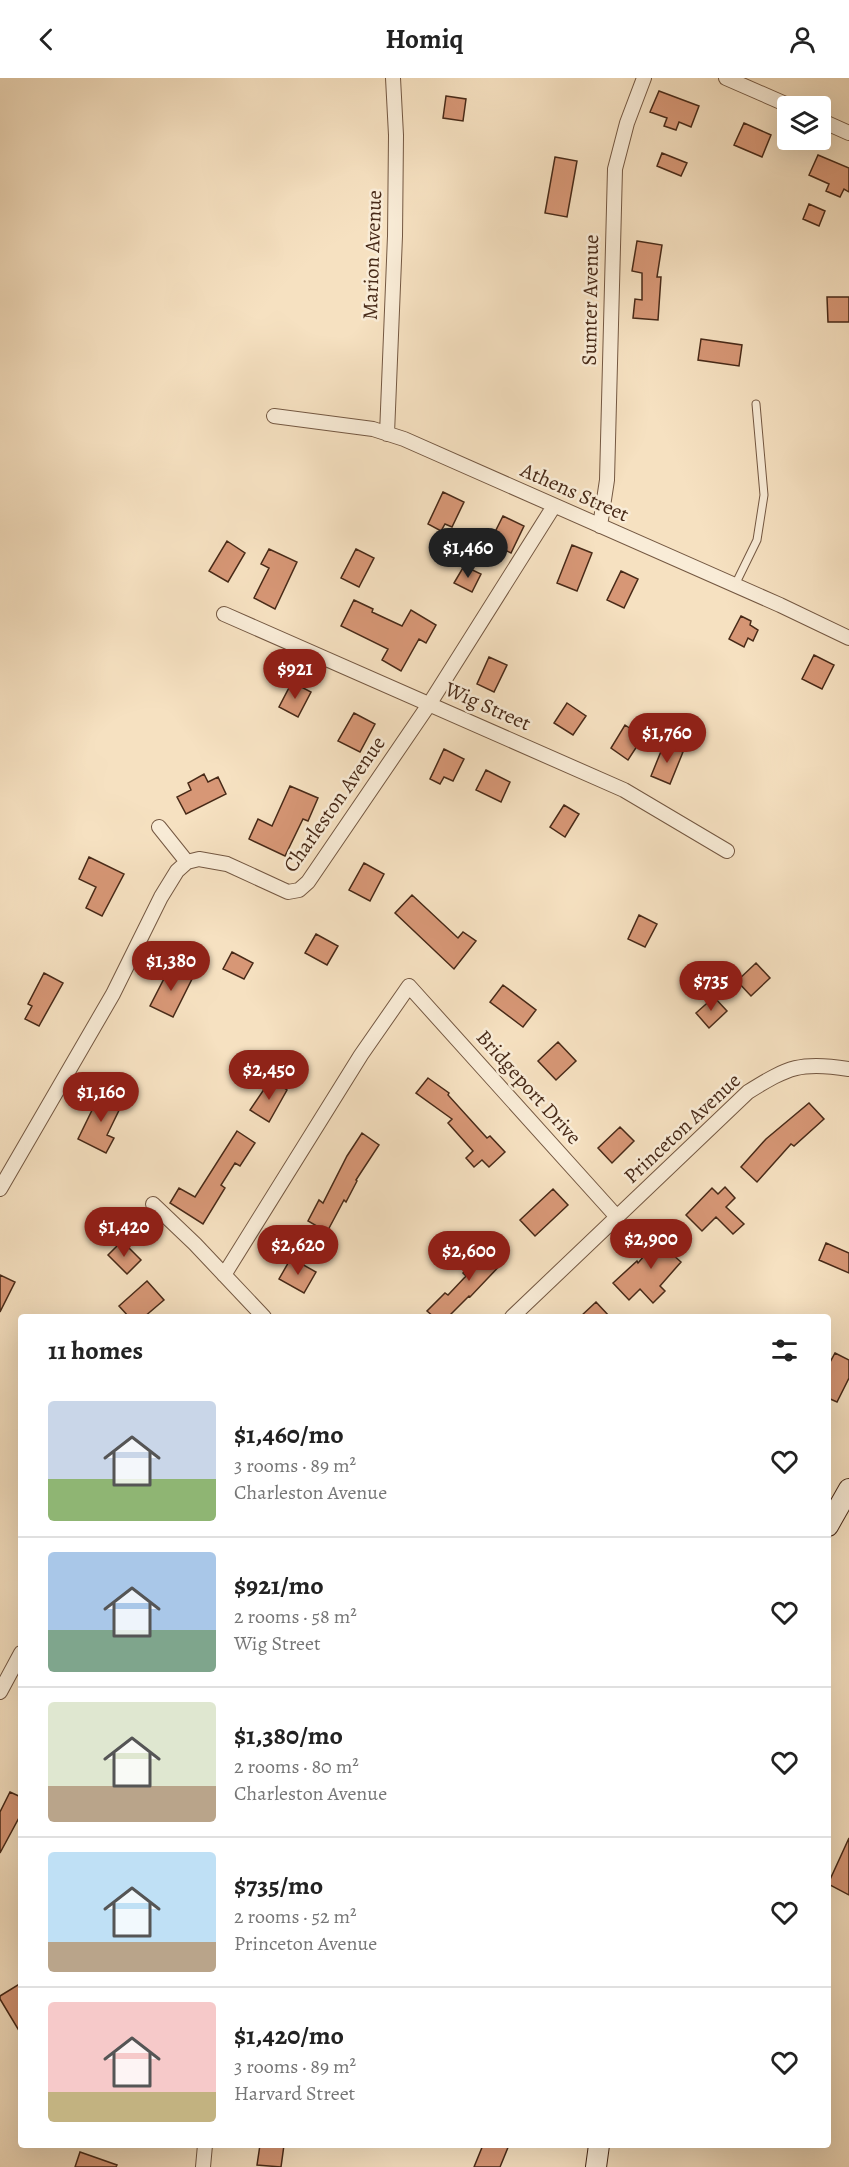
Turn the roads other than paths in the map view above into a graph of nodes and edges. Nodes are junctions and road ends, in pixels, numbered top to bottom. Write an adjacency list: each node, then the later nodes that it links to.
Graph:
1 (393, 78): 9 (street, Marion Avenue)
2 (644, 78): 11 (street, Sumter Avenue)
3 (726, 78): 4 (street)
4 (777, 100)
5 (831, 125): 6 (street)
6 (849, 133)
7 (756, 404): 12 (lane)
8 (274, 416): 9 (street, Athens Street)
9 (387, 434): 10 (street, Athens Street)
10 (554, 506): 11 (street, Athens Street); 15 (street, Charleston Avenue)
11 (600, 526): 12 (street, Athens Street)
12 (735, 585): 14 (street, Athens Street)
13 (224, 614): 15 (street, Wig Street)
14 (849, 638)
15 (430, 703): 17 (street, Wig Street); 18 (street, Charleston Avenue)
16 (159, 827): 18 (street)
17 (727, 851)
18 (188, 862): 20 (street)
19 (849, 1069): 22 (street, Princeton Avenue)
20 (0, 1190)
21 (153, 1204): 23 (street)
22 (617, 1217): 23 (street, Bridgeport Drive); 25 (street, Princeton Avenue)
23 (224, 1275): 24 (street)
24 (261, 1314)
25 (515, 1314)
26 (848, 1495): 27 (street)
27 (831, 1521)
28 (18, 1659): 29 (street)
29 (0, 1692)
30 (206, 2148): 32 (street)
31 (599, 2148): 33 (street)
32 (203, 2167)
33 (596, 2167)

